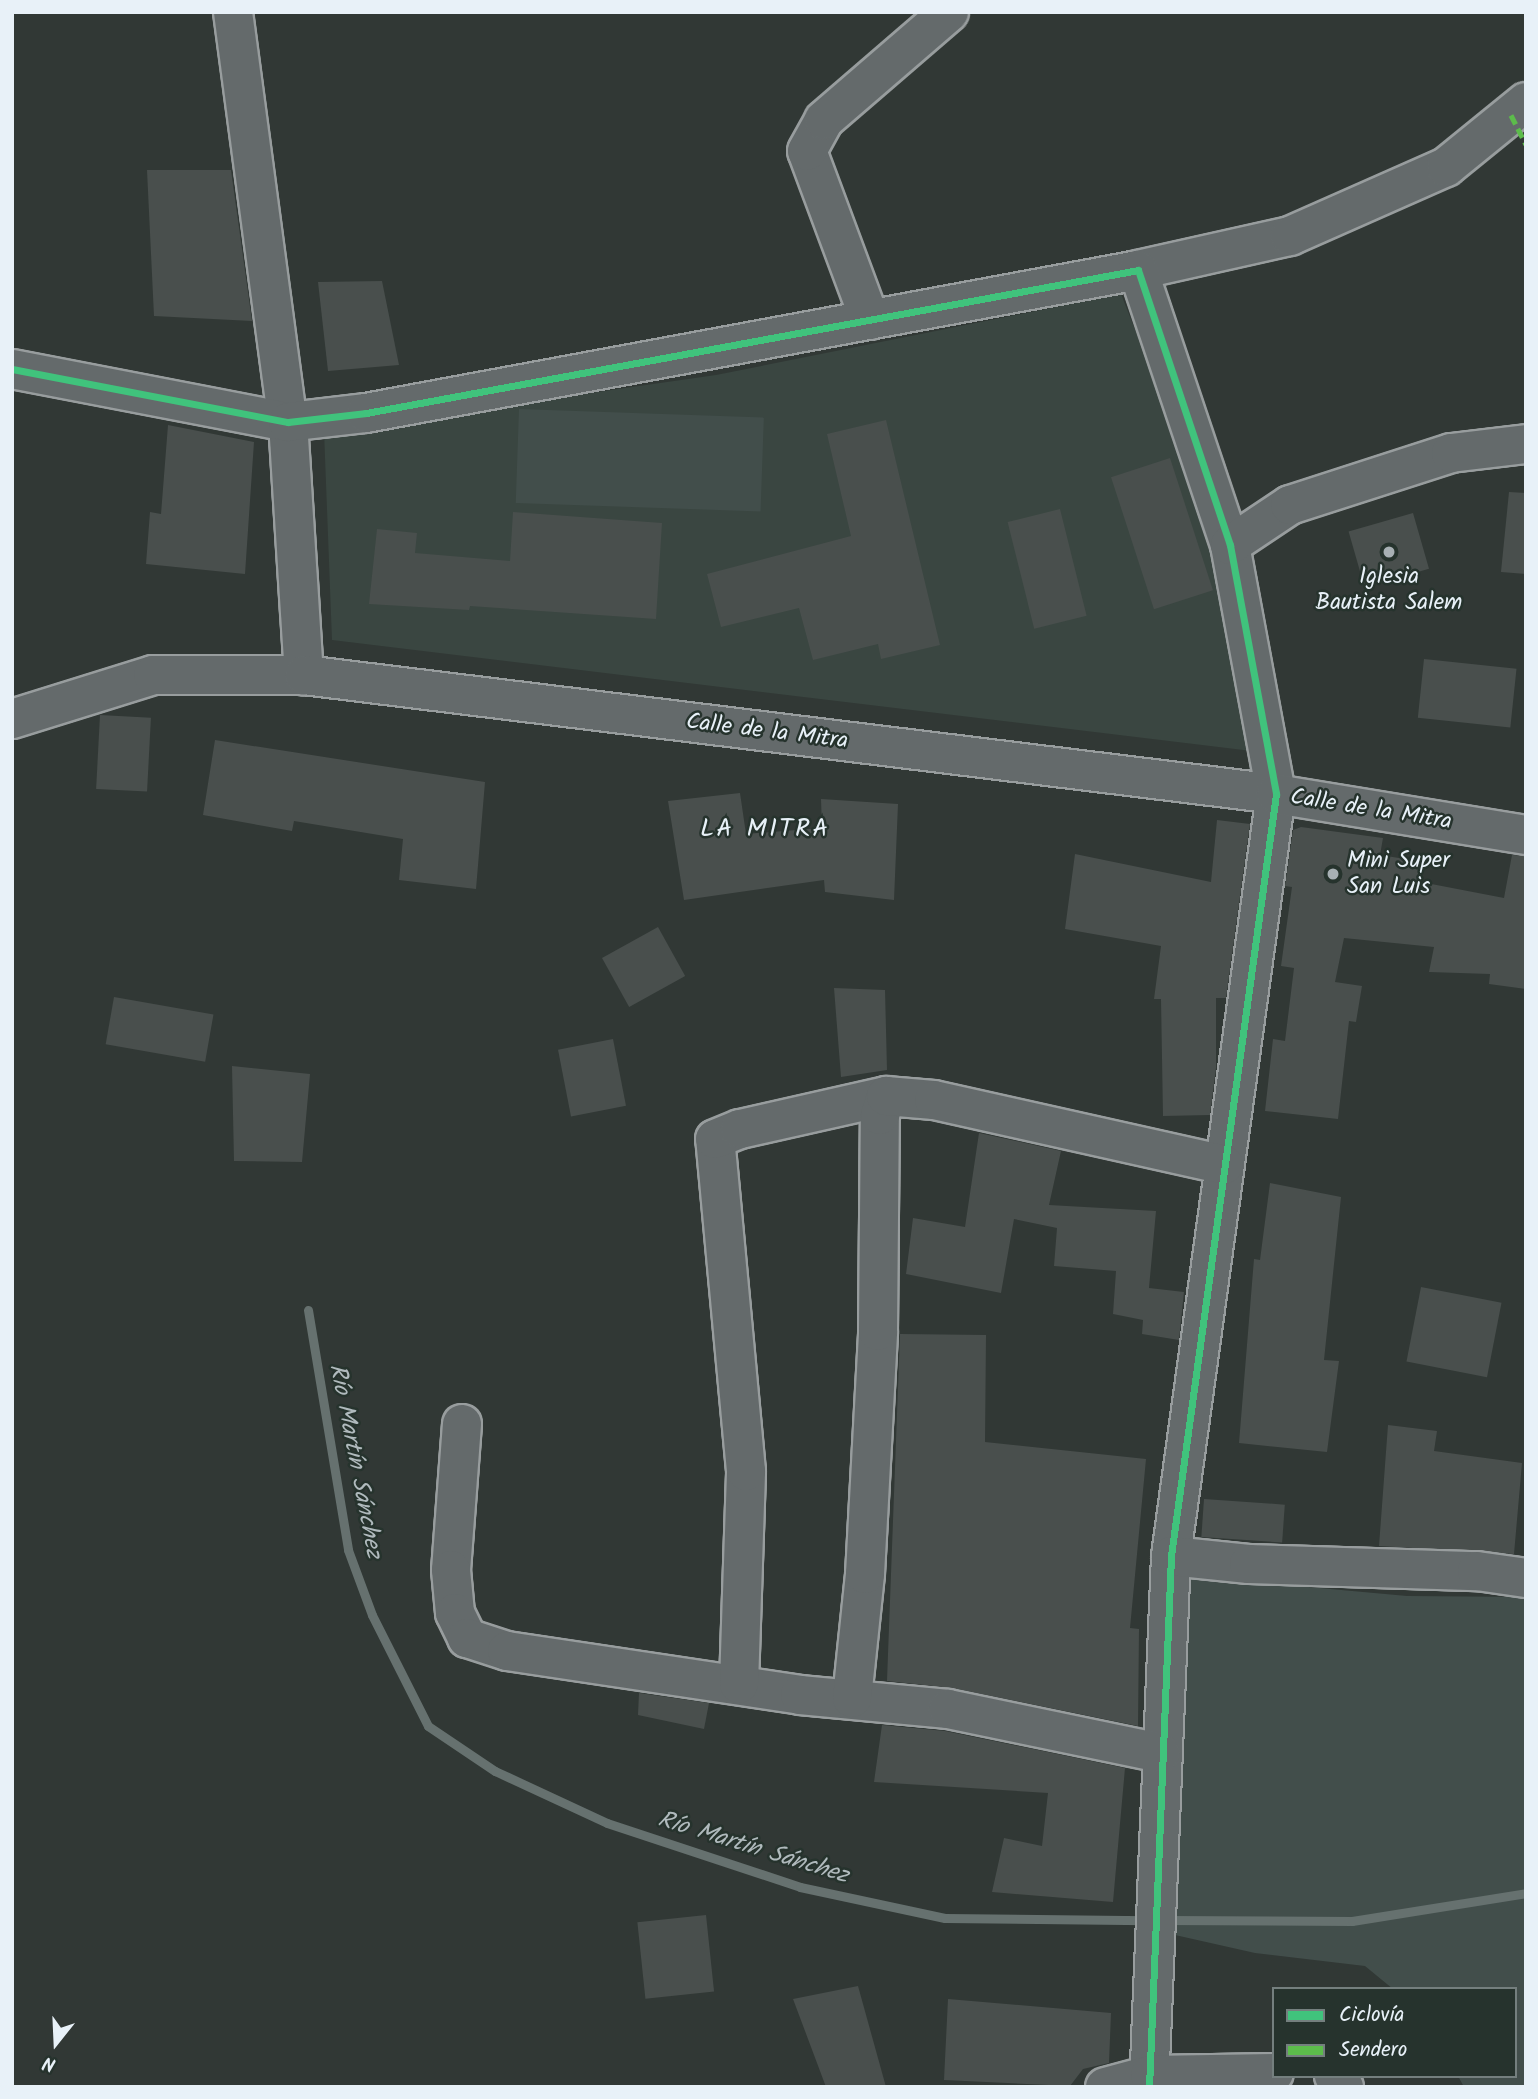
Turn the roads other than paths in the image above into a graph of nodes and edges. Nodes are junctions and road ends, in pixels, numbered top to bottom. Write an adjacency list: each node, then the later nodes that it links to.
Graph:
1 (233, 12): 7 (street)
2 (949, 12): 5 (street)
3 (1526, 102): 4 (street)
4 (1138, 270): 5 (street); 9 (street)
5 (870, 320): 7 (street)
6 (12, 369): 7 (street)
7 (288, 422): 10 (street)
8 (1526, 444): 9 (street)
9 (1230, 545): 12 (street)
10 (303, 675): 11 (street, Calle de la Mitra); 12 (street, Calle de la Mitra)
11 (12, 719)
12 (1276, 794): 13 (street, Calle de la Mitra); 15 (street)
13 (1526, 835)
14 (886, 1097): 15 (street); 19 (street); 20 (street)
15 (1224, 1165): 17 (street)
16 (462, 1424): 19 (street)
17 (1171, 1556): 18 (street); 21 (street)
18 (1526, 1578)
19 (739, 1684): 20 (street)
20 (852, 1698): 21 (street)
21 (1161, 1753): 23 (street)
22 (1272, 2073): 23 (street)
23 (1149, 2081): 24 (street)
24 (1105, 2087)

